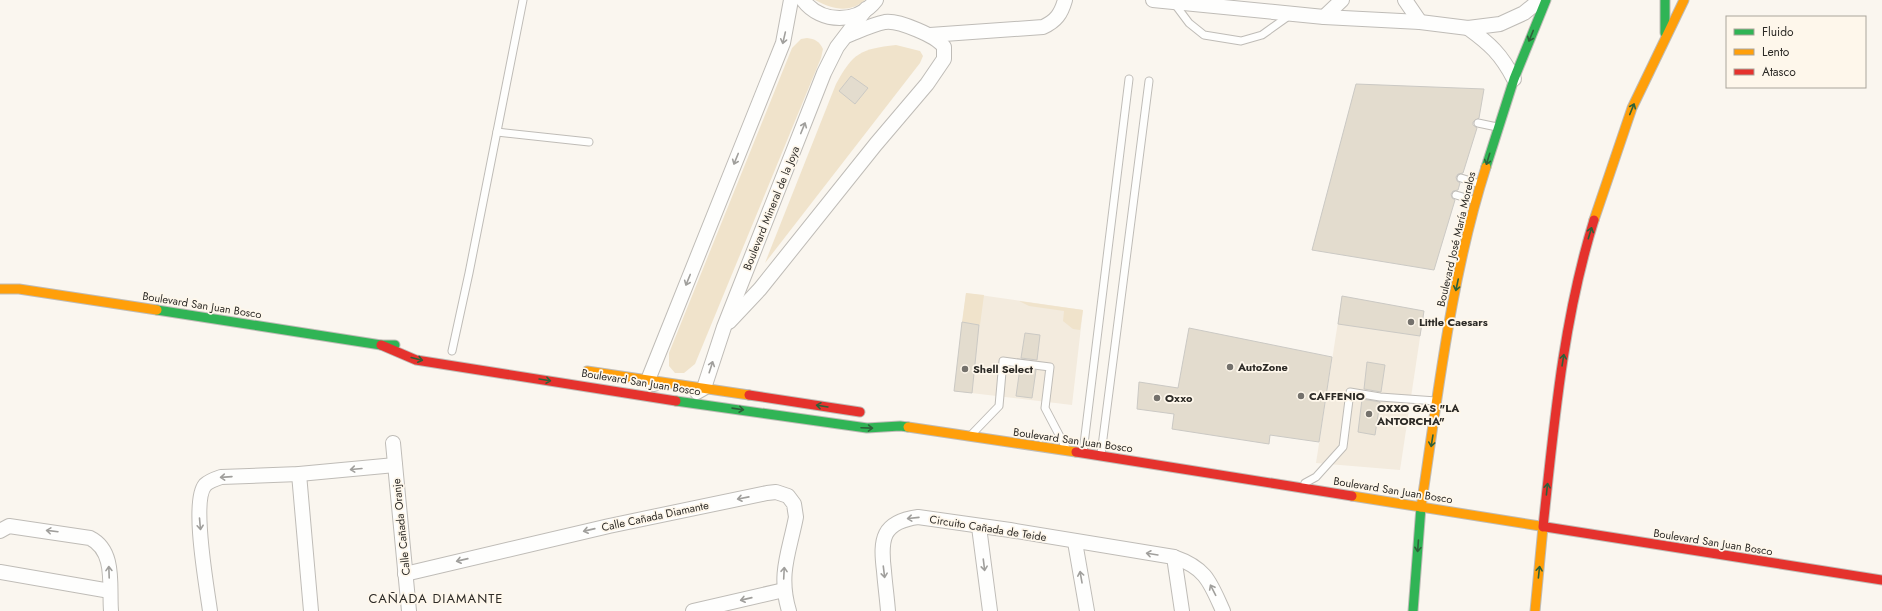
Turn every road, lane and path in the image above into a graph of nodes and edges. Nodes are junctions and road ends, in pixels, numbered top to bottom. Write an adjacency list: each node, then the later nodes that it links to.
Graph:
1 (523, 0): 26 (lane)
2 (791, 0): 40 (street, one-way to 40)
3 (803, 0): 13 (street)
4 (1065, 0): 18 (street)
5 (1153, 0): 12 (street)
6 (1342, 0): 15 (street)
7 (1405, 0): 16 (street)
8 (1540, 0): 17 (street)
9 (1546, 0): 22 (main road, Boulevard José María Morelos, one-way to 22)
10 (1666, 0): 20 (main road)
11 (1684, 0): 20 (main road)
12 (1173, 2): 14 (street); 14 (lane)
13 (871, 5): 19 (street, Boulevard Mineral de la Joya)
14 (1291, 14): 15 (street)
15 (1324, 17): 16 (street)
16 (1420, 22): 17 (street)
17 (1468, 28): 22 (street)
18 (930, 35): 19 (street); 35 (street)
19 (845, 36): 35 (street, Boulevard Mineral de la Joya, one-way to 19)
20 (1664, 39): 59 (main road, one-way to 20)
21 (1129, 79): 52 (lane)
22 (1514, 79): 25 (main road, Boulevard José María Morelos)
23 (1149, 81): 53 (lane)
24 (1478, 123): 25 (lane)
25 (1498, 128): 29 (main road, Boulevard José María Morelos, one-way to 29)
26 (497, 132): 27 (lane); 38 (lane)
27 (589, 142)
28 (1461, 178): 29 (lane)
29 (1480, 184): 31 (main road, Boulevard José María Morelos)
30 (1456, 195): 31 (lane)
31 (1475, 200): 44 (main road, Boulevard José María Morelos, one-way to 44)
32 (0, 281): 34 (main road, Boulevard San Juan Bosco)
33 (0, 289): 34 (main road, Boulevard San Juan Bosco)
34 (19, 289): 37 (main road, Boulevard San Juan Bosco)
35 (724, 327): 41 (street, Boulevard Mineral de la Joya, one-way to 35)
36 (403, 344): 37 (main road, Boulevard San Juan Bosco)
37 (381, 345): 43 (main road, Boulevard San Juan Bosco, one-way to 43)
38 (452, 351)
39 (578, 369): 40 (main road, Boulevard San Juan Bosco)
40 (648, 380): 41 (main road, Boulevard San Juan Bosco); 42 (street)
41 (704, 388): 42 (street); 46 (main road, Boulevard San Juan Bosco, one-way to 41)
42 (675, 395): 43 (street); 45 (street)
43 (647, 398): 45 (main road, Boulevard San Juan Bosco)
44 (1438, 402): 56 (lane); 57 (main road, Boulevard José María Morelos, one-way to 57)
45 (700, 404): 48 (main road, Boulevard San Juan Bosco, one-way to 48)
46 (870, 414)
47 (882, 419): 48 (main road, Boulevard San Juan Bosco)
48 (900, 426): 49 (main road, Boulevard San Juan Bosco)
49 (969, 437): 51 (main road, Boulevard San Juan Bosco); 51 (lane)
50 (393, 443): 54 (street, Calle Cañada Oranje)
51 (1068, 451): 52 (main road, Boulevard San Juan Bosco)
52 (1083, 454): 53 (main road, Boulevard San Juan Bosco)
53 (1100, 456): 56 (main road, Boulevard San Juan Bosco)
54 (395, 466): 55 (street, one-way to 55); 64 (street, Calle Cañada Oranje)
55 (299, 474): 69 (street, one-way to 69); 70 (street)
56 (1299, 487): 57 (main road, Boulevard San Juan Bosco)
57 (1421, 507): 59 (main road, Boulevard San Juan Bosco); 79 (main road, Boulevard José María Morelos, one-way to 79)
58 (980, 527): 61 (street, Circuito Cañada de Teide); 74 (street, Circuito Cañada de Teide, one-way to 74); 75 (street, one-way to 75)
59 (1543, 527): 65 (main road, Boulevard San Juan Bosco); 80 (main road, one-way to 59)
60 (0, 531): 67 (street, one-way to 60)
61 (1075, 542): 62 (street, Circuito Cañada de Teide, one-way to 61); 76 (street, one-way to 61)
62 (1174, 558): 77 (street); 78 (street, Circuito Cañada de Teide, one-way to 62)
63 (0, 572): 67 (street)
64 (405, 574): 66 (street, Calle Cañada Diamante, one-way to 64); 71 (street, Calle Cañada Oranje)
65 (1882, 580)
66 (784, 590): 72 (street, one-way to 72); 73 (street, Calle Cañada Diamante)
67 (110, 591): 68 (street)
68 (112, 611)
69 (210, 611)
70 (310, 611)
71 (409, 611)
72 (693, 611)
73 (789, 611)
74 (888, 611)
75 (990, 611)
76 (1086, 611)
77 (1182, 611)
78 (1224, 611)
79 (1413, 611)
80 (1535, 611)

